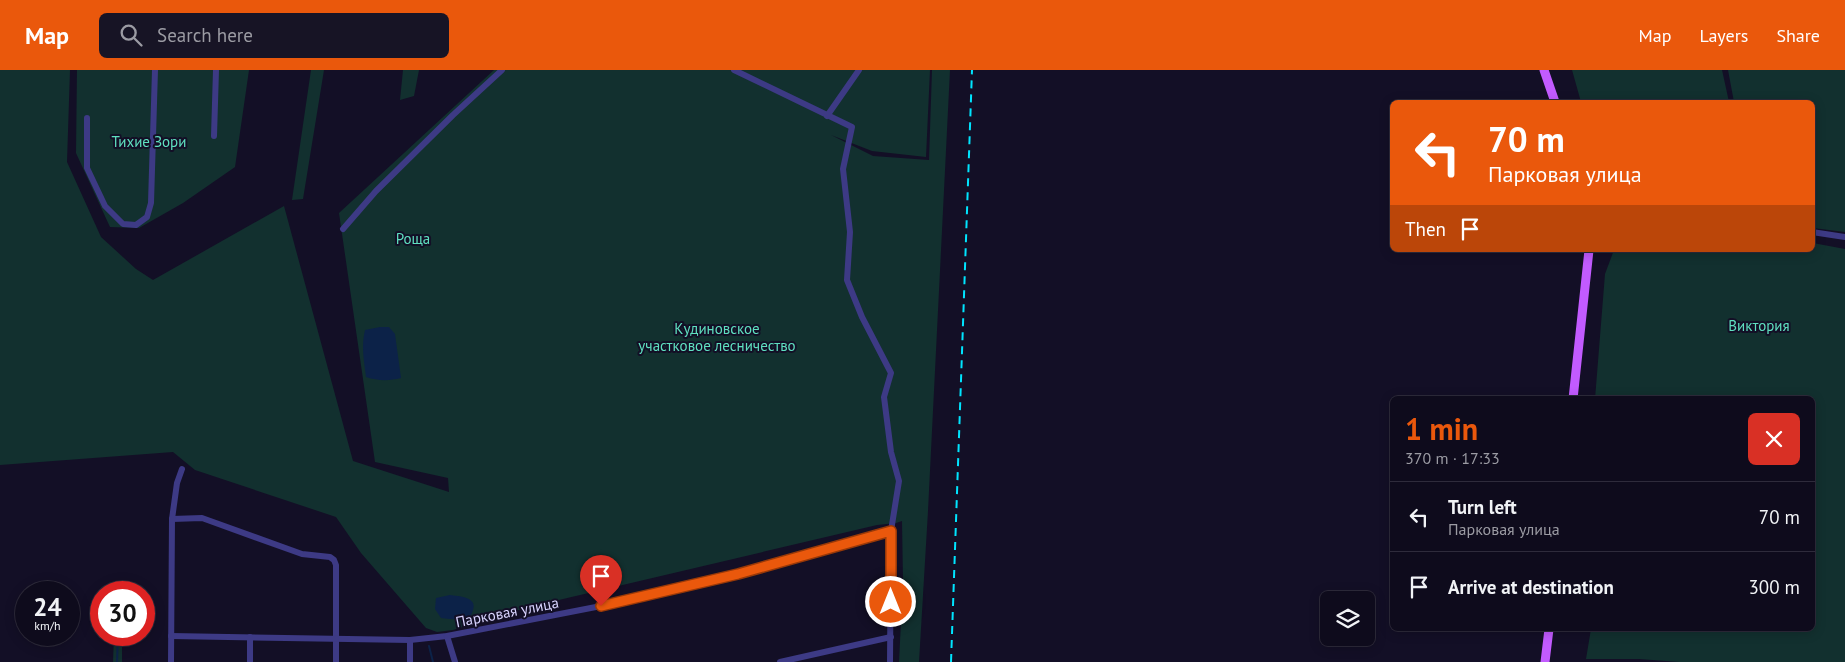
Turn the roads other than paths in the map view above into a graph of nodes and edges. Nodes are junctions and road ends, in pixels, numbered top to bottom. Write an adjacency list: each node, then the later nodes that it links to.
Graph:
1 (155, 70): 9 (street)
2 (216, 70): 10 (street)
3 (502, 70): 11 (street)
4 (734, 70): 8 (street)
5 (859, 70): 8 (street)
6 (1544, 70): 7 (main road)
7 (1554, 100)
8 (827, 116): 18 (street)
9 (87, 118)
10 (214, 136)
11 (342, 229)
12 (1815, 232): 13 (street)
13 (1845, 237)
14 (1589, 252): 15 (main road)
15 (1574, 396)
16 (182, 469): 17 (street)
17 (172, 519): 20 (street); 24 (street)
18 (891, 531): 21 (street, Парковая улица); 23 (street)
19 (1549, 631): 33 (main road)
20 (171, 636): 22 (street, Парковая улица); 26 (street)
21 (447, 636): 25 (street, Парковая улица); 30 (street)
22 (250, 637): 24 (street, Парковая улица); 27 (street)
23 (891, 637): 31 (street); 32 (street)
24 (336, 638): 25 (street, Парковая улица); 28 (street)
25 (410, 640): 29 (street)
26 (171, 662)
27 (250, 662)
28 (336, 662)
29 (410, 662)
30 (455, 662)
31 (780, 662)
32 (890, 662)
33 (1545, 662)

